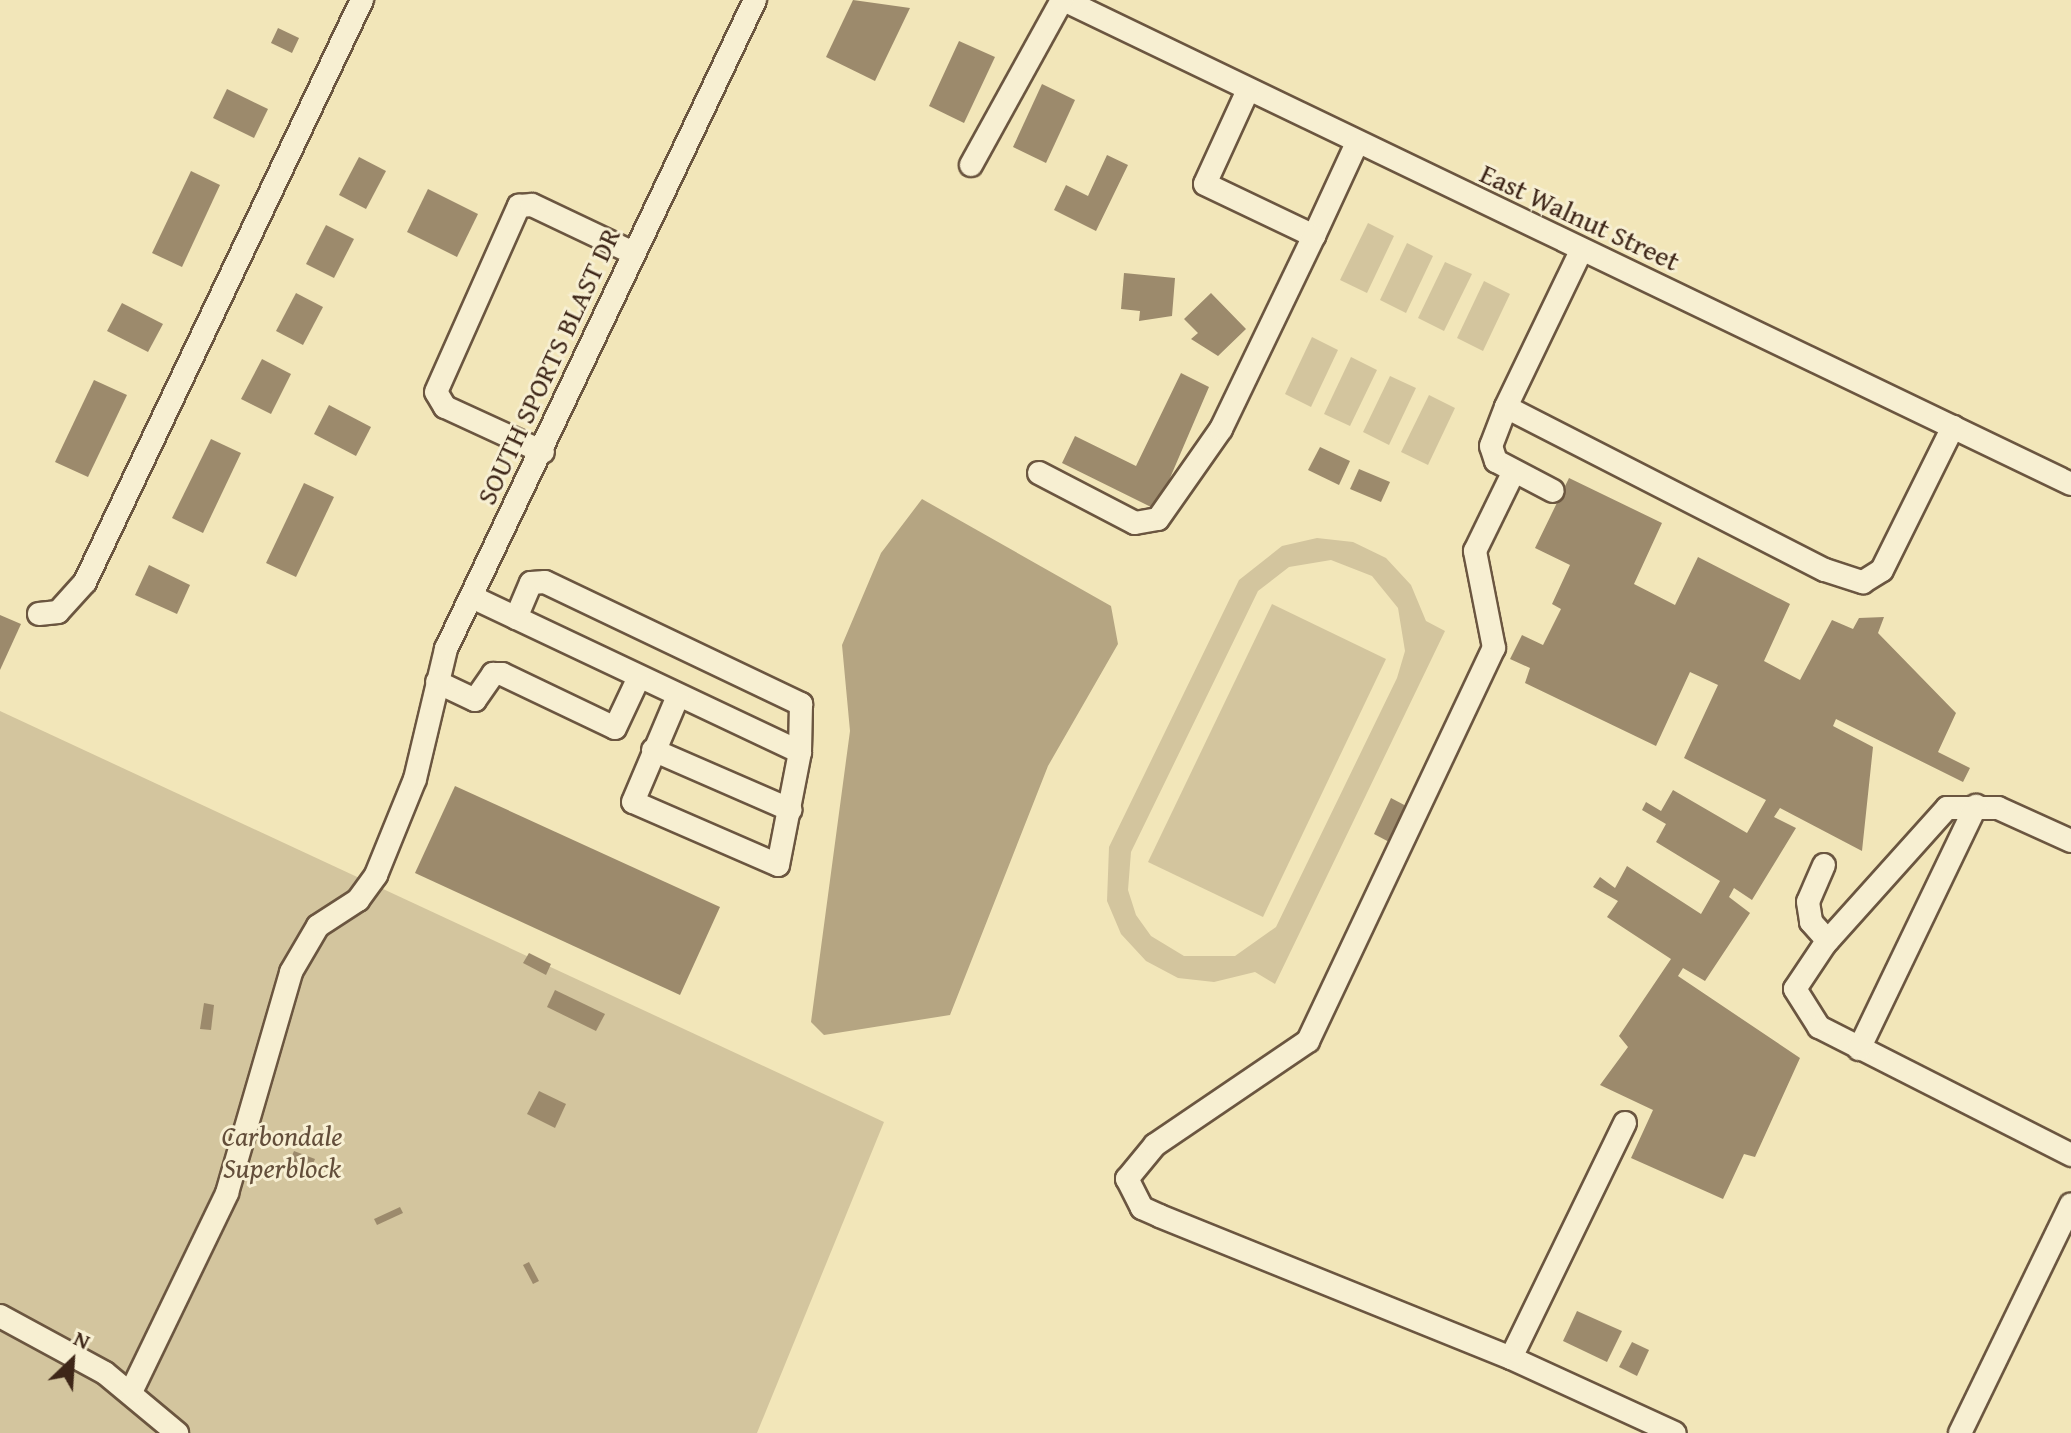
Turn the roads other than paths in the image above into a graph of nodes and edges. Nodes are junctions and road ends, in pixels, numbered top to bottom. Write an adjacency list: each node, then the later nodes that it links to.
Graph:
1 (362, 0): 18 (street)
2 (755, 0): 9 (street, SOUTH SPORTS BLAST DR)
3 (1063, 0): 4 (street, East Walnut Street); 6 (street)
4 (1248, 90): 5 (street, East Walnut Street); 7 (street)
5 (1357, 143): 7 (street); 8 (street, East Walnut Street)
6 (971, 165)
7 (1314, 236): 13 (street)
8 (1581, 251): 10 (street); 11 (street, East Walnut Street)
9 (633, 253): 12 (street, SOUTH SPORTS BLAST DR); 12 (street)
10 (1506, 407): 11 (street); 14 (street)
11 (1953, 427): 15 (street, East Walnut Street)
12 (543, 452): 17 (street, SOUTH SPORTS BLAST DR)
13 (1039, 473)
14 (1513, 473): 16 (street); 35 (street)
15 (2071, 484)
16 (1553, 491)
17 (472, 597): 19 (street); 21 (street, SOUTH SPORTS BLAST DR)
18 (39, 614)
19 (516, 618): 20 (street); 24 (street)
20 (639, 677): 21 (street); 22 (street)
21 (437, 682): 36 (street, SOUTH SPORTS BLAST DR)
22 (678, 696): 23 (street); 24 (street)
23 (653, 750): 26 (street); 26 (street)
24 (800, 752): 26 (street)
25 (1976, 806): 27 (street); 29 (street); 30 (street)
26 (791, 810)
27 (2071, 841)
28 (1824, 865): 29 (street)
29 (1828, 941): 30 (street)
30 (1859, 1049): 32 (street)
31 (1625, 1123): 35 (street)
32 (2071, 1155)
33 (2071, 1204): 39 (street)
34 (0, 1316): 36 (street)
35 (1511, 1358): 38 (street)
36 (131, 1392): 37 (street)
37 (177, 1433)
38 (1675, 1433)
39 (1960, 1433)

